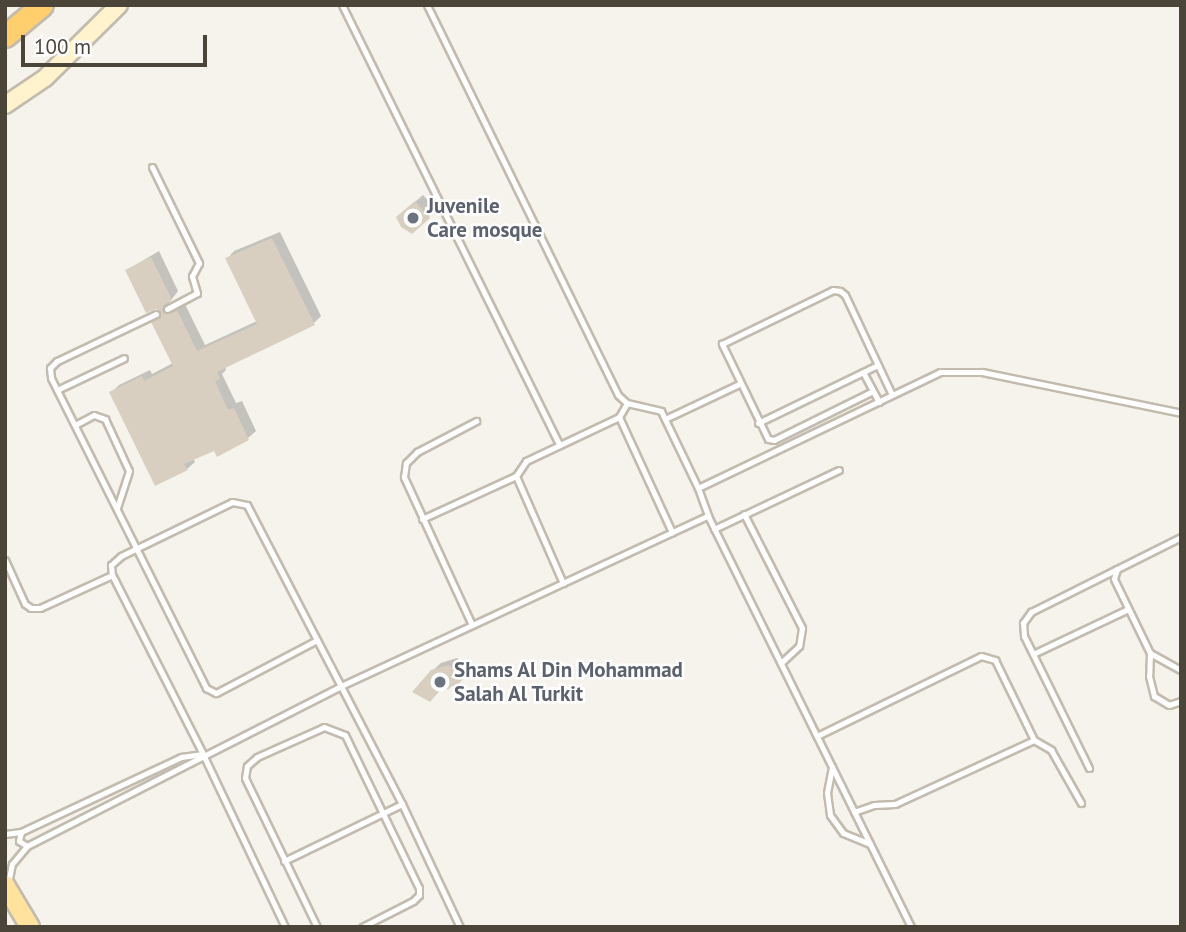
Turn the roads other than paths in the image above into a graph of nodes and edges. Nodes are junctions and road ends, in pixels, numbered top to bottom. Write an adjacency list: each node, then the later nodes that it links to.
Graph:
1 (42, 5): 5 (highway)
2 (119, 5): 6 (main road)
3 (342, 5): 25 (lane)
4 (427, 5): 18 (lane)
5 (5, 36)
6 (5, 104)
7 (152, 167): 8 (lane)
8 (167, 309)
9 (156, 314): 14 (lane)
10 (124, 358): 14 (lane)
11 (877, 365): 12 (lane); 13 (lane); 16 (lane)
12 (863, 372): 15 (lane); 23 (lane)
13 (739, 384): 21 (lane); 23 (lane)
14 (57, 390): 24 (lane)
15 (873, 391): 17 (lane); 23 (lane)
16 (892, 395): 17 (lane); 19 (lane)
17 (878, 402): 28 (lane)
18 (628, 403): 20 (lane); 21 (lane)
19 (1181, 413)
20 (619, 417): 25 (lane); 34 (lane)
21 (665, 419): 28 (lane)
22 (476, 421): 32 (lane)
23 (758, 422)
24 (75, 425): 29 (lane); 29 (lane)
25 (559, 445): 27 (lane)
26 (839, 470): 30 (lane)
27 (516, 476): 32 (lane); 40 (lane)
28 (698, 488): 31 (lane)
29 (117, 508): 36 (lane)
30 (744, 514): 33 (lane); 46 (lane)
31 (708, 516): 33 (lane); 34 (lane)
32 (422, 519): 42 (lane)
33 (714, 529): 46 (lane)
34 (673, 532): 40 (lane)
35 (1181, 537): 38 (lane)
36 (136, 549): 39 (lane); 43 (lane); 43 (lane)
37 (5, 561): 39 (lane)
38 (1117, 569): 41 (lane); 45 (lane)
39 (112, 575): 52 (lane)
40 (562, 583): 42 (lane)
41 (1128, 609): 44 (lane); 45 (lane)
42 (472, 625): 48 (lane)
43 (317, 640): 48 (lane)
44 (1150, 653): 47 (lane); 49 (lane)
45 (1033, 654): 54 (lane)
46 (781, 663): 50 (lane)
47 (1181, 670)
48 (341, 686): 52 (lane); 57 (lane)
49 (1181, 701)
50 (817, 736): 51 (lane); 53 (lane)
51 (1034, 740): 56 (lane); 59 (lane)
52 (203, 754): 55 (lane); 58 (lane); 68 (lane)
53 (832, 767): 59 (lane); 63 (lane)
54 (1089, 768)
55 (89, 800): 58 (lane); 61 (lane)
56 (1081, 803)
57 (401, 804): 60 (lane); 71 (lane)
58 (95, 811): 64 (lane)
59 (855, 812): 63 (lane)
60 (383, 813): 65 (lane); 65 (lane); 70 (lane)
61 (21, 832): 62 (lane); 64 (lane)
62 (5, 834)
63 (870, 844): 72 (lane)
64 (27, 846): 66 (lane)
65 (284, 861): 69 (lane)
66 (7, 887): 67 (main road)
67 (30, 927)
68 (285, 927)
69 (317, 927)
70 (362, 927)
71 (460, 927)
72 (911, 927)

